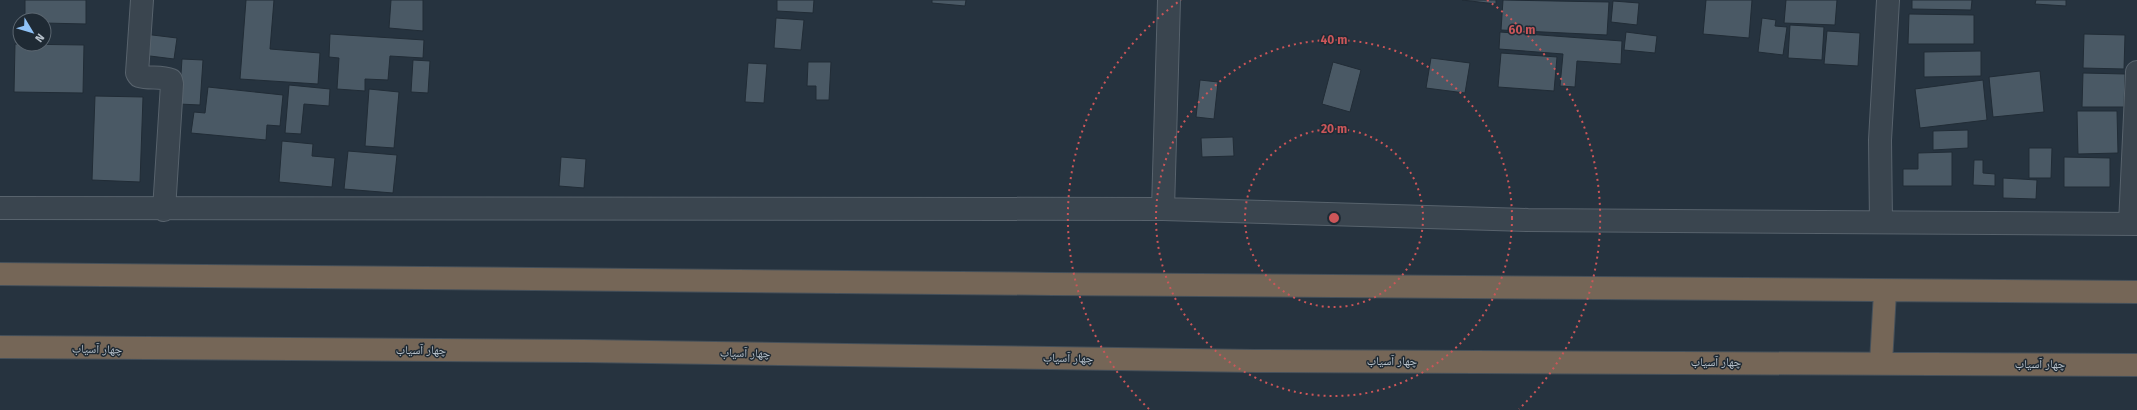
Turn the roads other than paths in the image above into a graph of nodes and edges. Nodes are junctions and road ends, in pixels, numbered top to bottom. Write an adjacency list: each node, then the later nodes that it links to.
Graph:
1 (142, 0): 7 (street)
2 (1169, 0): 6 (street)
3 (1888, 0): 8 (street)
4 (2137, 72): 9 (street)
5 (0, 208): 7 (street)
6 (1163, 209): 7 (street); 8 (street)
7 (164, 210)
8 (1881, 222): 9 (street)
9 (2134, 224)
10 (0, 274): 11 (highway)
11 (1885, 292): 12 (highway); 14 (highway)
12 (2137, 292)
13 (0, 347): 14 (highway, چهار آسیاب)
14 (1881, 363): 15 (highway, چهار آسیاب)
15 (2137, 365)

